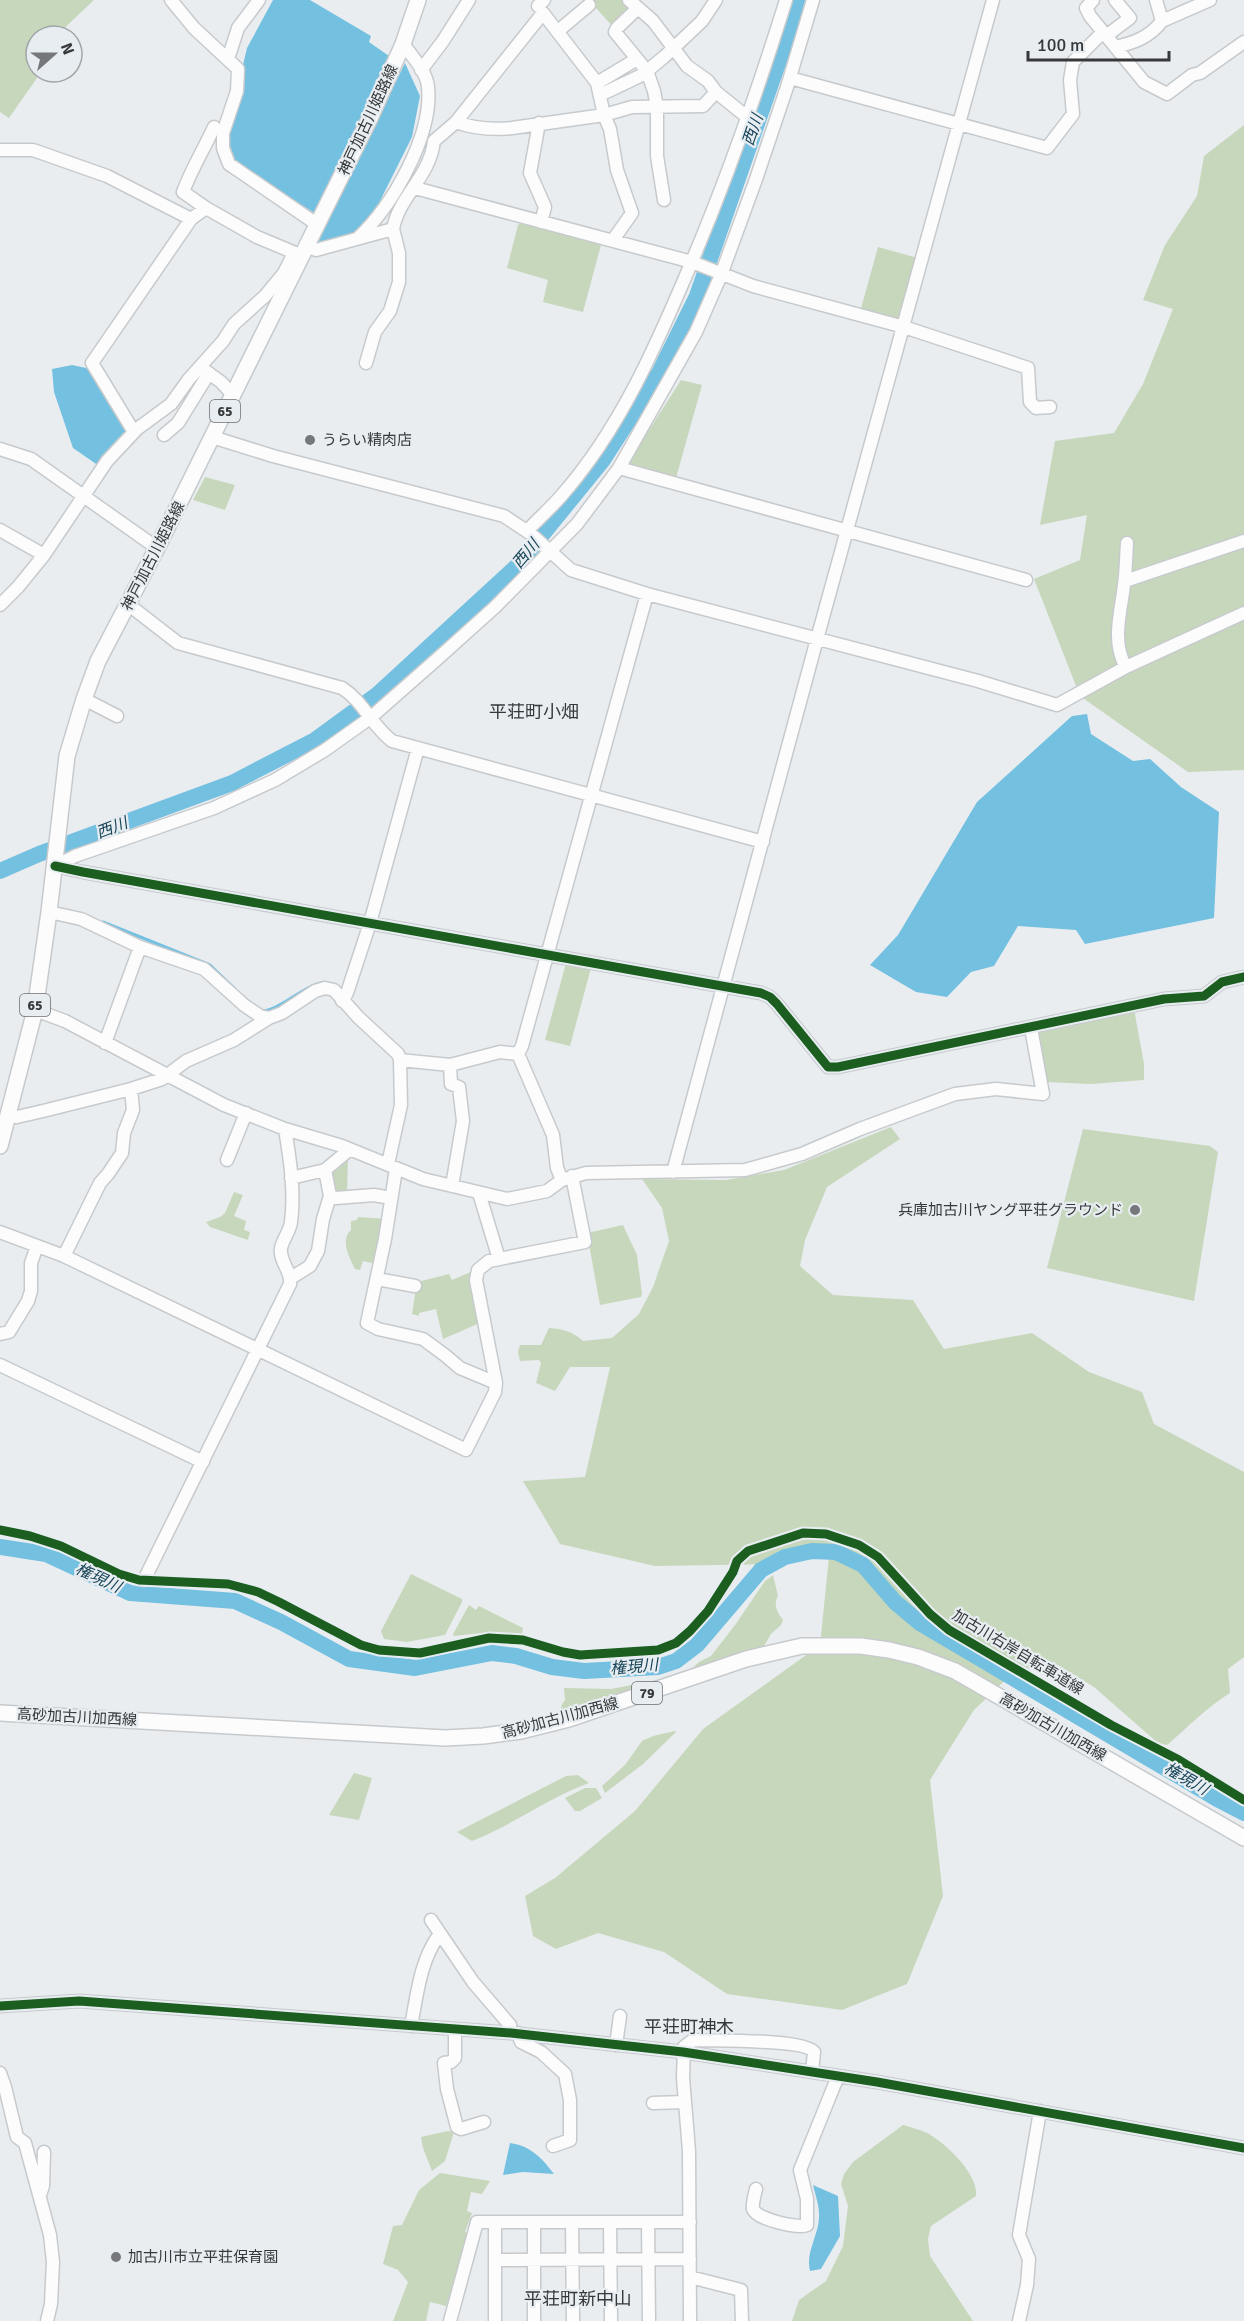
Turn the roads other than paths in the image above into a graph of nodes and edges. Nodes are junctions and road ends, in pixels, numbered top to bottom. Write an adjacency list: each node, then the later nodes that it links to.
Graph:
1 (171, 0): 22 (street)
2 (260, 0): 22 (street)
3 (418, 0): 19 (main road, 神戸加古川姫路線 / 65)
4 (469, 0): 24 (street)
5 (716, 0): 21 (street)
6 (786, 0): 31 (street)
7 (813, 0): 26 (street)
8 (993, 0): 34 (street)
9 (1093, 0): 17 (street)
10 (1115, 0): 17 (street)
11 (1156, 0): 15 (street)
12 (1210, 0): 15 (street)
13 (633, 4): 21 (street); 23 (street)
14 (589, 5): 16 (street)
15 (1162, 21): 20 (street)
16 (558, 31): 27 (street); 32 (street)
17 (1104, 34): 20 (street); 34 (street)
18 (1244, 42): 20 (street)
19 (403, 44): 24 (street); 42 (main road, 神戸加古川姫路線 / 65)
20 (1115, 47)
21 (674, 49): 25 (street); 28 (street)
22 (228, 59): 42 (street)
23 (637, 59): 25 (street); 27 (street)
24 (421, 70): 44 (street)
25 (647, 70): 27 (street); 29 (street)
26 (790, 78): 34 (street); 48 (street)
27 (598, 89): 30 (street)
28 (716, 92): 29 (street); 31 (street)
29 (657, 106): 30 (street); 38 (street)
30 (604, 115): 33 (street); 45 (street)
31 (747, 117): 47 (street)
32 (456, 122): 33 (street); 37 (street)
33 (539, 123): 41 (street)
34 (959, 125): 49 (street)
35 (214, 128): 39 (street)
36 (0, 150): 40 (street)
37 (415, 188): 41 (street); 43 (street)
38 (664, 200)
39 (206, 208): 40 (street); 46 (street)
40 (191, 219): 54 (street)
41 (541, 222): 45 (street)
42 (318, 225): 46 (main road, 神戸加古川姫路線 / 65)
43 (393, 229): 44 (street); 50 (street)
44 (357, 239): 46 (street)
45 (613, 240): 47 (street)
46 (300, 251): 51 (street); 52 (main road, 神戸加古川姫路線 / 65)
47 (692, 262): 48 (street); 62 (street)
48 (721, 275): 49 (street); 58 (street)
49 (904, 327): 53 (street); 61 (street)
50 (366, 363)
51 (205, 370): 52 (street); 54 (street); 55 (street)
52 (233, 395): 56 (main road, 神戸加古川姫路線 / 65)
53 (1050, 407)
54 (134, 432): 59 (street)
55 (164, 435)
56 (212, 437): 62 (street); 65 (main road, 神戸加古川姫路線 / 65)
57 (0, 449): 59 (street)
58 (619, 468): 61 (street); 66 (street)
59 (84, 496): 65 (street); 67 (street)
60 (0, 530): 67 (street)
61 (848, 531): 68 (street); 74 (street)
62 (529, 532): 66 (street)
63 (1244, 541): 69 (street)
64 (1126, 543): 69 (street)
65 (157, 548): 72 (main road, 神戸加古川姫路線 / 65)
66 (550, 552): 70 (street); 78 (street)
67 (44, 555): 71 (street)
68 (1026, 580)
69 (1125, 581): 75 (street)
70 (646, 594): 74 (street); 80 (street)
71 (0, 605)
72 (129, 605): 76 (main road, 神戸加古川姫路線 / 65); 78 (street)
73 (1244, 613): 75 (street)
74 (817, 639): 75 (street); 81 (street)
75 (1126, 667)
76 (84, 699): 77 (street); 82 (main road, 神戸加古川姫路線 / 65)
77 (117, 716)
78 (370, 718): 79 (street); 82 (street)
79 (418, 748): 80 (street); 84 (street)
80 (592, 795): 81 (street); 86 (street)
81 (763, 842): 88 (street)
82 (55, 863): 83 (main road, 神戸加古川姫路線 / 65); 84 (street)
83 (50, 912): 85 (street); 90 (main road, 神戸加古川姫路線 / 65)
84 (370, 923): 86 (street); 89 (street)
85 (140, 947): 91 (street); 93 (street)
86 (547, 955): 88 (street); 94 (street)
87 (1244, 977): 92 (street)
88 (723, 987): 92 (street); 107 (street)
89 (342, 1001): 91 (street); 95 (street)
90 (34, 1010): 93 (street); 100 (main road, 神戸加古川姫路線 / 65)
91 (269, 1018): 97 (street)
92 (1031, 1028): 107 (street)
93 (105, 1043): 97 (street)
94 (518, 1054): 96 (street); 109 (street)
95 (400, 1060): 96 (street); 105 (street)
96 (450, 1065): 110 (street)
97 (168, 1075): 98 (street); 99 (street)
98 (131, 1089): 100 (street); 116 (street)
99 (246, 1113): 101 (street); 104 (street)
100 (8, 1116): 102 (main road, 神戸加古川姫路線 / 65)
101 (285, 1129): 103 (street); 108 (street)
102 (0, 1146)
103 (349, 1150): 105 (street); 106 (street)
104 (227, 1160)
105 (392, 1166): 110 (street); 113 (street)
106 (326, 1170): 108 (street); 112 (street)
107 (673, 1172): 109 (street)
108 (291, 1178): 118 (street)
109 (567, 1178): 111 (street); 117 (street)
110 (452, 1186): 111 (street)
111 (479, 1193): 117 (street)
112 (330, 1196): 113 (street); 118 (street)
113 (391, 1198): 119 (street)
114 (0, 1232): 115 (street)
115 (36, 1246): 116 (street); 121 (street)
116 (64, 1256): 122 (street)
117 (499, 1259): 124 (street)
118 (291, 1278): 122 (street)
119 (377, 1279): 120 (street); 124 (street)
120 (415, 1286)
121 (0, 1334)
122 (258, 1350): 124 (street); 125 (street)
123 (0, 1365): 125 (street)
124 (496, 1383)
125 (202, 1462): 126 (street)
126 (144, 1580)
127 (0, 1713): 128 (main road, 高砂加古川加西線 / 79)
128 (1244, 1838)
129 (430, 1920): 130 (street)
130 (439, 1935): 133 (street); 135 (street)
131 (0, 2006): 133 (street)
132 (620, 2016): 136 (street)
133 (411, 2026): 134 (street)
134 (455, 2029): 135 (street); 144 (street)
135 (515, 2033): 136 (street); 145 (street)
136 (616, 2044): 137 (street)
137 (683, 2052): 138 (street); 138 (street); 141 (street)
138 (812, 2072): 140 (street)
139 (0, 2073): 149 (street)
140 (838, 2076): 143 (street); 148 (street)
141 (685, 2102): 142 (street); 155 (street)
142 (653, 2103)
143 (1040, 2111): 146 (street); 172 (street)
144 (484, 2122)
145 (553, 2146)
146 (1244, 2148)
147 (44, 2152): 149 (street)
148 (756, 2189)
149 (39, 2195): 163 (street)
150 (495, 2222): 151 (street); 157 (street); 164 (street)
151 (534, 2222): 152 (street); 158 (street)
152 (572, 2222): 153 (street); 159 (street)
153 (610, 2222): 154 (street); 161 (street)
154 (648, 2222): 155 (street); 160 (street)
155 (690, 2222): 156 (street)
156 (690, 2259): 160 (street); 162 (street)
157 (495, 2260): 158 (street); 165 (street)
158 (534, 2260): 159 (street); 166 (street)
159 (572, 2260): 161 (street); 167 (street)
160 (649, 2260): 161 (street); 169 (street)
161 (612, 2261): 168 (street)
162 (690, 2277): 170 (street); 171 (street)
163 (47, 2321)
164 (450, 2321)
165 (495, 2321)
166 (534, 2321)
167 (573, 2321)
168 (611, 2321)
169 (649, 2321)
170 (690, 2321)
171 (742, 2321)
172 (1019, 2321)

